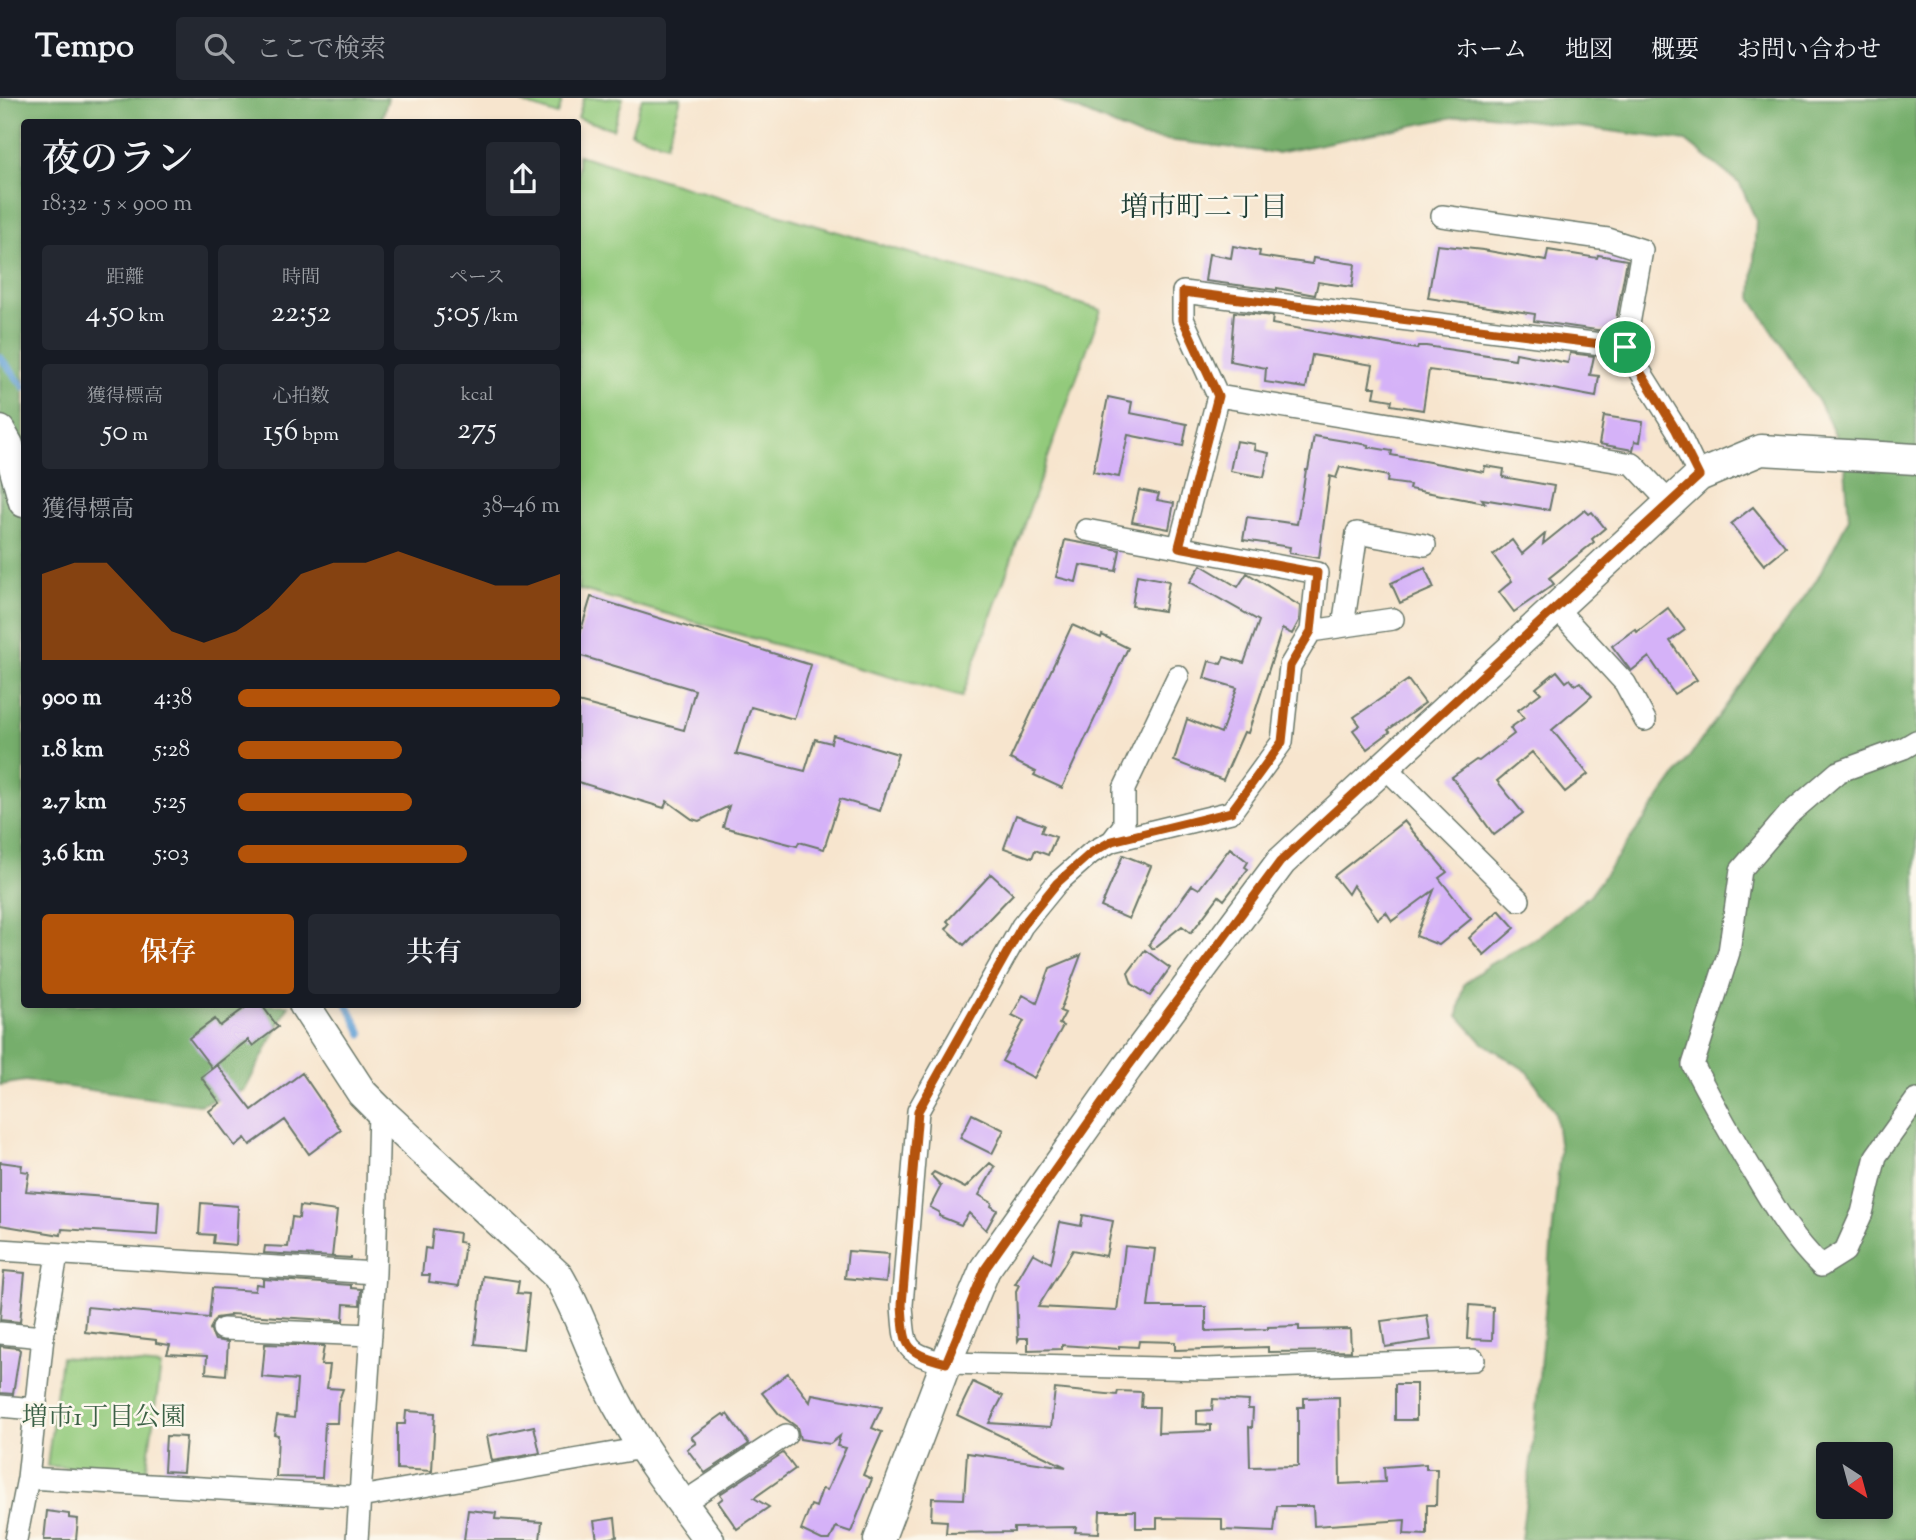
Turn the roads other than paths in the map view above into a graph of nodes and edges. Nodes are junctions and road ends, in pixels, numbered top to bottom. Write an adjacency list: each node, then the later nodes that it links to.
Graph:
1 (1442, 216): 2 (street)
2 (1625, 347): 3 (street); 6 (street)
3 (1218, 396): 8 (street); 11 (street)
4 (0, 431): 7 (street)
5 (1916, 459): 6 (street)
6 (1699, 476): 8 (street)
7 (21, 491)
8 (1670, 503): 12 (street)
9 (1086, 530): 11 (street)
10 (1425, 545): 14 (street)
11 (1179, 547): 15 (street)
12 (1556, 608): 17 (street); 19 (street)
13 (1393, 619): 14 (street)
14 (1343, 626): 15 (street)
15 (1311, 631): 20 (street)
16 (1178, 676): 20 (street)
17 (1645, 720)
18 (1916, 741): 23 (street)
19 (1384, 766): 21 (street); 33 (street)
20 (1112, 841): 33 (street)
21 (1519, 900)
22 (307, 1008): 24 (street)
23 (1916, 1100)
24 (379, 1110): 27 (street); 37 (street)
25 (0, 1250): 26 (street)
26 (57, 1255): 27 (street); 31 (street)
27 (375, 1273): 30 (street)
28 (223, 1329): 30 (street)
29 (0, 1333): 31 (street)
30 (371, 1335): 39 (street)
31 (43, 1337): 35 (street)
32 (1474, 1360): 33 (street)
33 (946, 1363): 44 (street)
34 (0, 1406): 35 (street)
35 (35, 1409): 38 (street)
36 (786, 1435): 40 (street)
37 (643, 1448): 39 (street); 40 (street)
38 (28, 1478): 39 (street); 42 (street)
39 (360, 1497): 43 (street)
40 (683, 1503): 41 (street)
41 (704, 1538)
42 (16, 1540)
43 (357, 1540)
44 (878, 1540)

